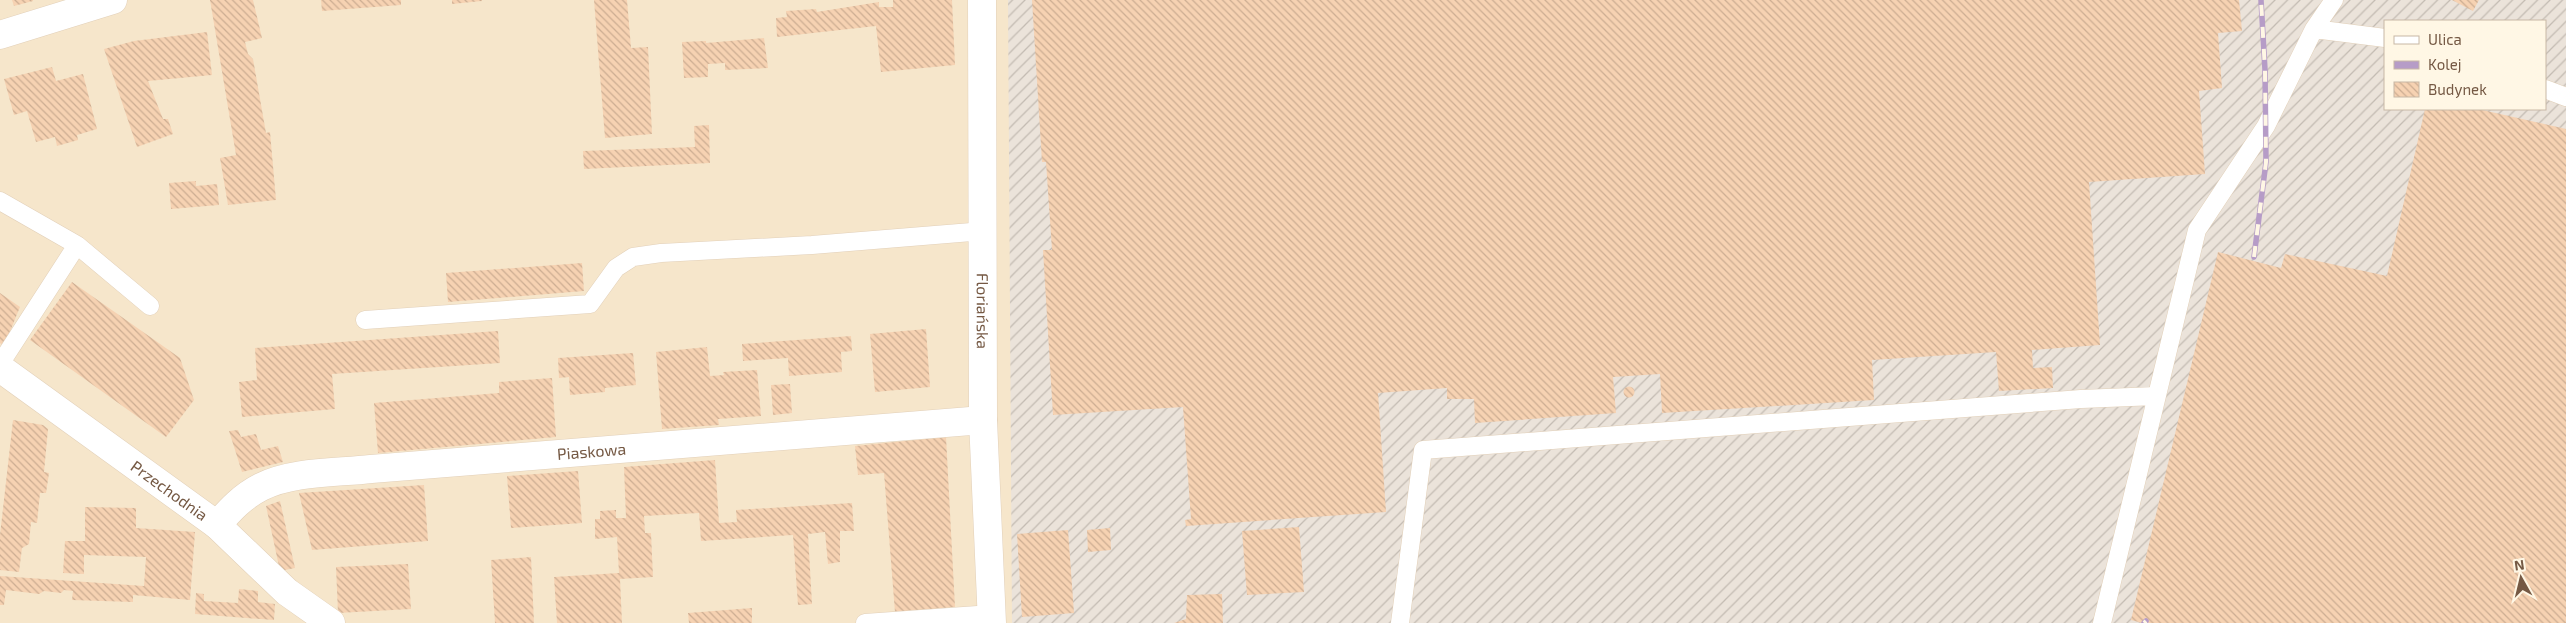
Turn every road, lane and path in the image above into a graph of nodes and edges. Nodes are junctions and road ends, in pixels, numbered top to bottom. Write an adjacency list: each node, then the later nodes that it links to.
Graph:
1 (113, 0): 6 (street)
2 (982, 0): 11 (street, Floriańska)
3 (2323, 0): 5 (lane)
4 (2334, 0): 5 (lane)
5 (2314, 29): 7 (lane); 16 (lane)
6 (0, 35)
7 (2384, 38)
8 (2546, 89): 9 (lane)
9 (2566, 97)
10 (0, 201): 12 (lane)
11 (984, 231): 14 (lane); 17 (street, Floriańska)
12 (77, 245): 13 (lane); 15 (lane)
13 (150, 306)
14 (365, 320)
15 (0, 366): 18 (street, Przechodnia)
16 (2156, 396): 22 (lane); 23 (lane)
17 (982, 420): 18 (street, Piaskowa); 19 (street, Floriańska)
18 (217, 525): 20 (street, Przechodnia)
19 (992, 618): 21 (lane)
20 (330, 623)
21 (865, 623)
22 (1400, 623)
23 (2102, 623)

